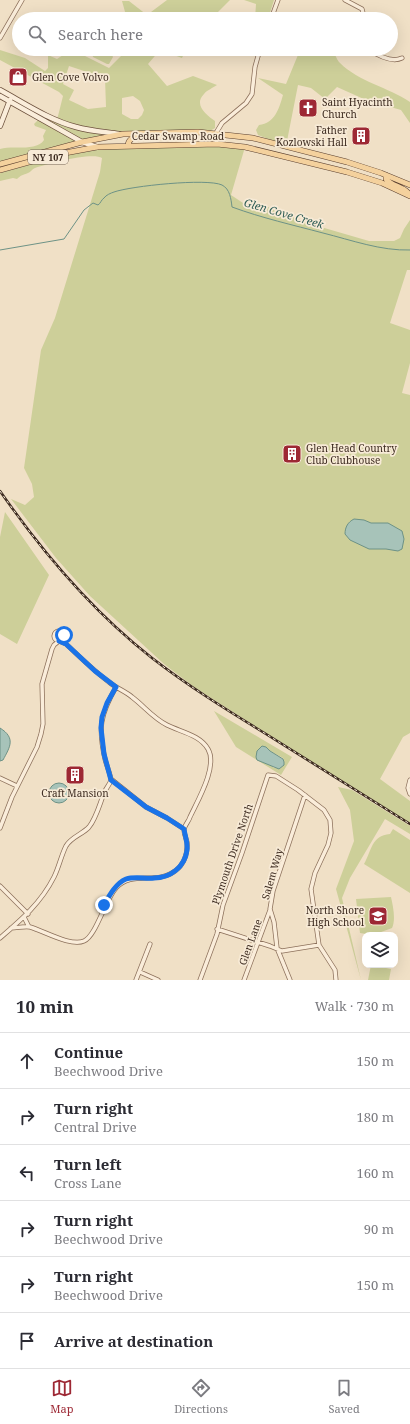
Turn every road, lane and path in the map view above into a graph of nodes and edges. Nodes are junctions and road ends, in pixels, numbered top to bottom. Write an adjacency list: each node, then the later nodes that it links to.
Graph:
1 (22, 0): 4 (street)
2 (278, 0): 5 (street)
3 (345, 0): 6 (street)
4 (15, 12)
5 (274, 12)
6 (363, 12)
7 (12, 17): 8 (street)
8 (0, 37)
9 (258, 56): 17 (street)
10 (382, 56): 11 (street)
11 (402, 58)
12 (0, 90): 14 (main road, Cedar Swamp Road)
13 (0, 96): 14 (main road, Cedar Swamp Road)
14 (11, 100): 15 (main road); 18 (main road, Cedar Swamp Road); 19 (main road, Cedar Swamp Road)
15 (0, 126)
16 (173, 132): 17 (main road, Cedar Swamp Road / NY 107); 18 (main road, Cedar Swamp Road / NY 107); 21 (main road)
17 (216, 133): 20 (street); 23 (main road, Cedar Swamp Road / NY 107)
18 (123, 134): 19 (main road, NY 107)
19 (82, 142): 22 (main road, Cedar Swamp Road); 24 (main road, NY 107)
20 (217, 144): 21 (main road, Cedar Swamp Road / NY 107); 25 (main road, Cedar Swamp Road / NY 107)
21 (128, 145): 22 (main road, Cedar Swamp Road / NY 107)
22 (97, 146): 26 (main road, NY 107)
23 (332, 158): 25 (main road); 27 (main road, Cedar Swamp Road / NY 107)
24 (0, 164)
25 (330, 167): 29 (main road, Cedar Swamp Road / NY 107)
26 (0, 170)
27 (386, 175): 28 (main road, Cedar Swamp Road / NY 107); 29 (main road)
28 (410, 185)
29 (410, 195)
30 (116, 687): 32 (street); 34 (street); 38 (street)
31 (0, 778): 34 (street)
32 (111, 780): 38 (street); 41 (street)
33 (410, 780): 35 (street)
34 (17, 786): 37 (street)
35 (410, 794)
36 (305, 795): 40 (street, Salem Way); 45 (street, Plymouth Drive North); 49 (street)
37 (0, 828)
38 (184, 829): 43 (street)
39 (0, 886): 41 (street)
40 (270, 909): 47 (street, Glen Lane); 50 (street, Salem Way)
41 (28, 914): 42 (street)
42 (24, 917): 43 (street); 44 (street)
43 (29, 927): 44 (street)
44 (11, 928): 46 (street)
45 (217, 929): 47 (street); 54 (street, Plymouth Drive North)
46 (0, 938)
47 (258, 942): 50 (street); 55 (street, Glen Lane)
48 (150, 944): 51 (street)
49 (319, 946): 50 (street); 57 (street)
50 (277, 948): 56 (street, Salem Way)
51 (140, 972): 52 (street); 53 (street)
52 (136, 980)
53 (158, 980)
54 (200, 980)
55 (244, 980)
56 (290, 980)
57 (336, 980)

